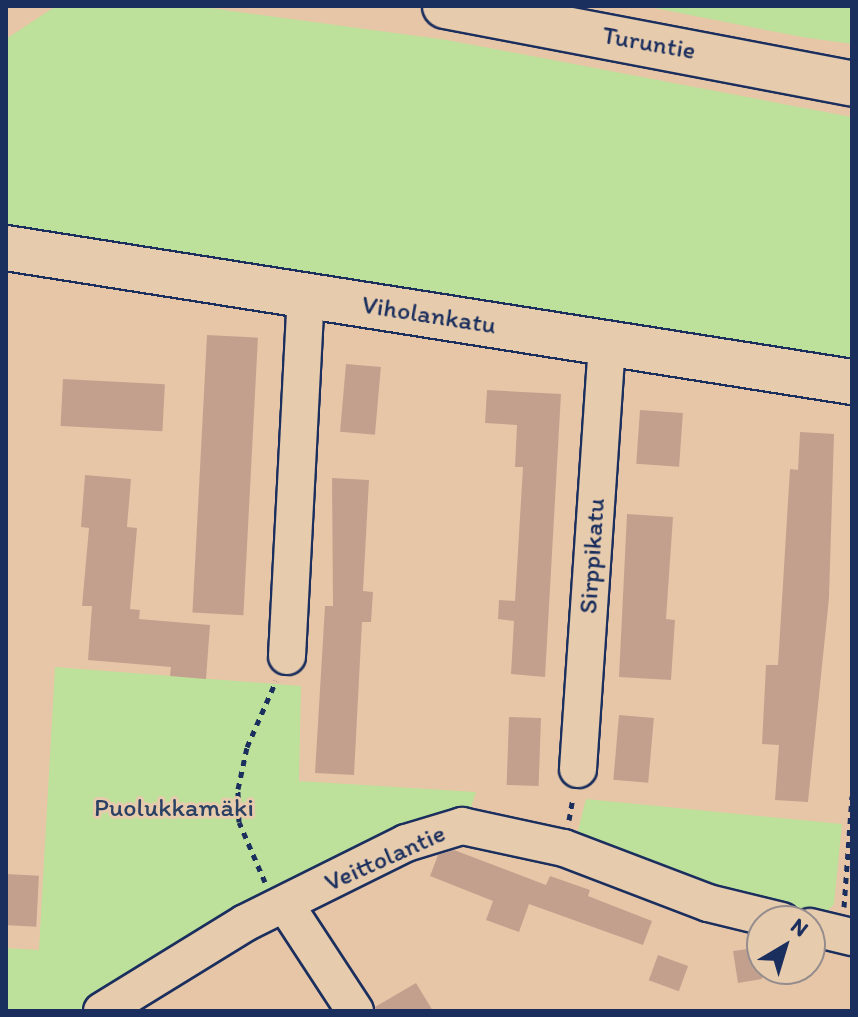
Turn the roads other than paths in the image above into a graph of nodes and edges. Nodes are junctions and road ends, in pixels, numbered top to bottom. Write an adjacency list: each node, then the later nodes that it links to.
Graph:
1 (445, 6): 2 (main road, Turuntie)
2 (852, 84)
3 (6, 248): 4 (main road, Viholankatu)
4 (306, 296): 5 (main road, Viholankatu); 7 (street)
5 (607, 343): 6 (main road, Viholankatu); 8 (street, Sirppikatu)
6 (852, 382)
7 (287, 656)
8 (578, 769)
9 (283, 905): 10 (street, Veittolantie); 11 (street, Veittolantie); 12 (street)
10 (746, 912)
11 (102, 1011)
12 (355, 1011)

